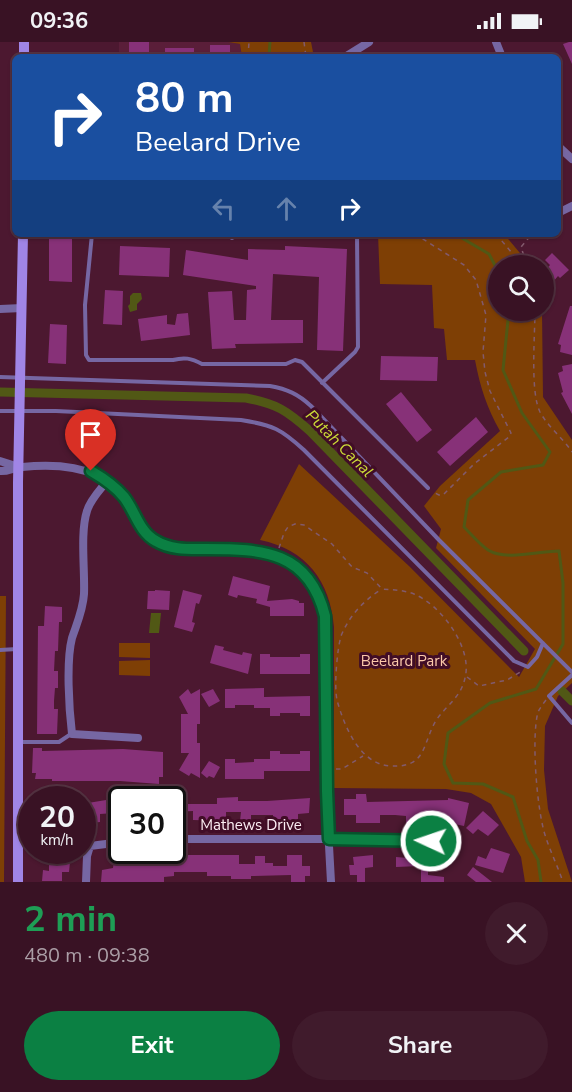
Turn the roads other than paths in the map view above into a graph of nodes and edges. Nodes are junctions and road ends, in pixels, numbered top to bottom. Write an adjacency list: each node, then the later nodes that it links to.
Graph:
1 (369, 42): 2 (street)
2 (350, 54)
3 (561, 149): 4 (street)
4 (572, 159)
5 (23, 237): 8 (street)
6 (92, 237): 12 (lane)
7 (357, 237): 12 (lane)
8 (22, 308): 9 (street); 11 (street)
9 (0, 309)
10 (0, 377): 11 (lane)
11 (20, 378): 13 (street); 20 (lane)
12 (322, 383): 19 (lane)
13 (20, 410): 14 (lane); 16 (street); 20 (lane)
14 (0, 411)
15 (0, 461): 16 (street)
16 (19, 467): 17 (street); 18 (street); 21 (street)
17 (0, 471)
18 (107, 481): 25 (street); 29 (street)
19 (428, 489)
20 (543, 642): 23 (lane)
21 (19, 649): 22 (lane); 27 (street)
22 (0, 650)
23 (571, 672): 24 (lane)
24 (572, 723)
25 (72, 734): 26 (street); 27 (lane)
26 (138, 738)
27 (18, 742): 32 (street)
28 (186, 839): 29 (street, Mathews Drive)
29 (329, 839): 31 (street, Mathews Drive); 34 (street)
30 (108, 844): 33 (street)
31 (453, 850)
32 (18, 882)
33 (86, 882)
34 (331, 882)

